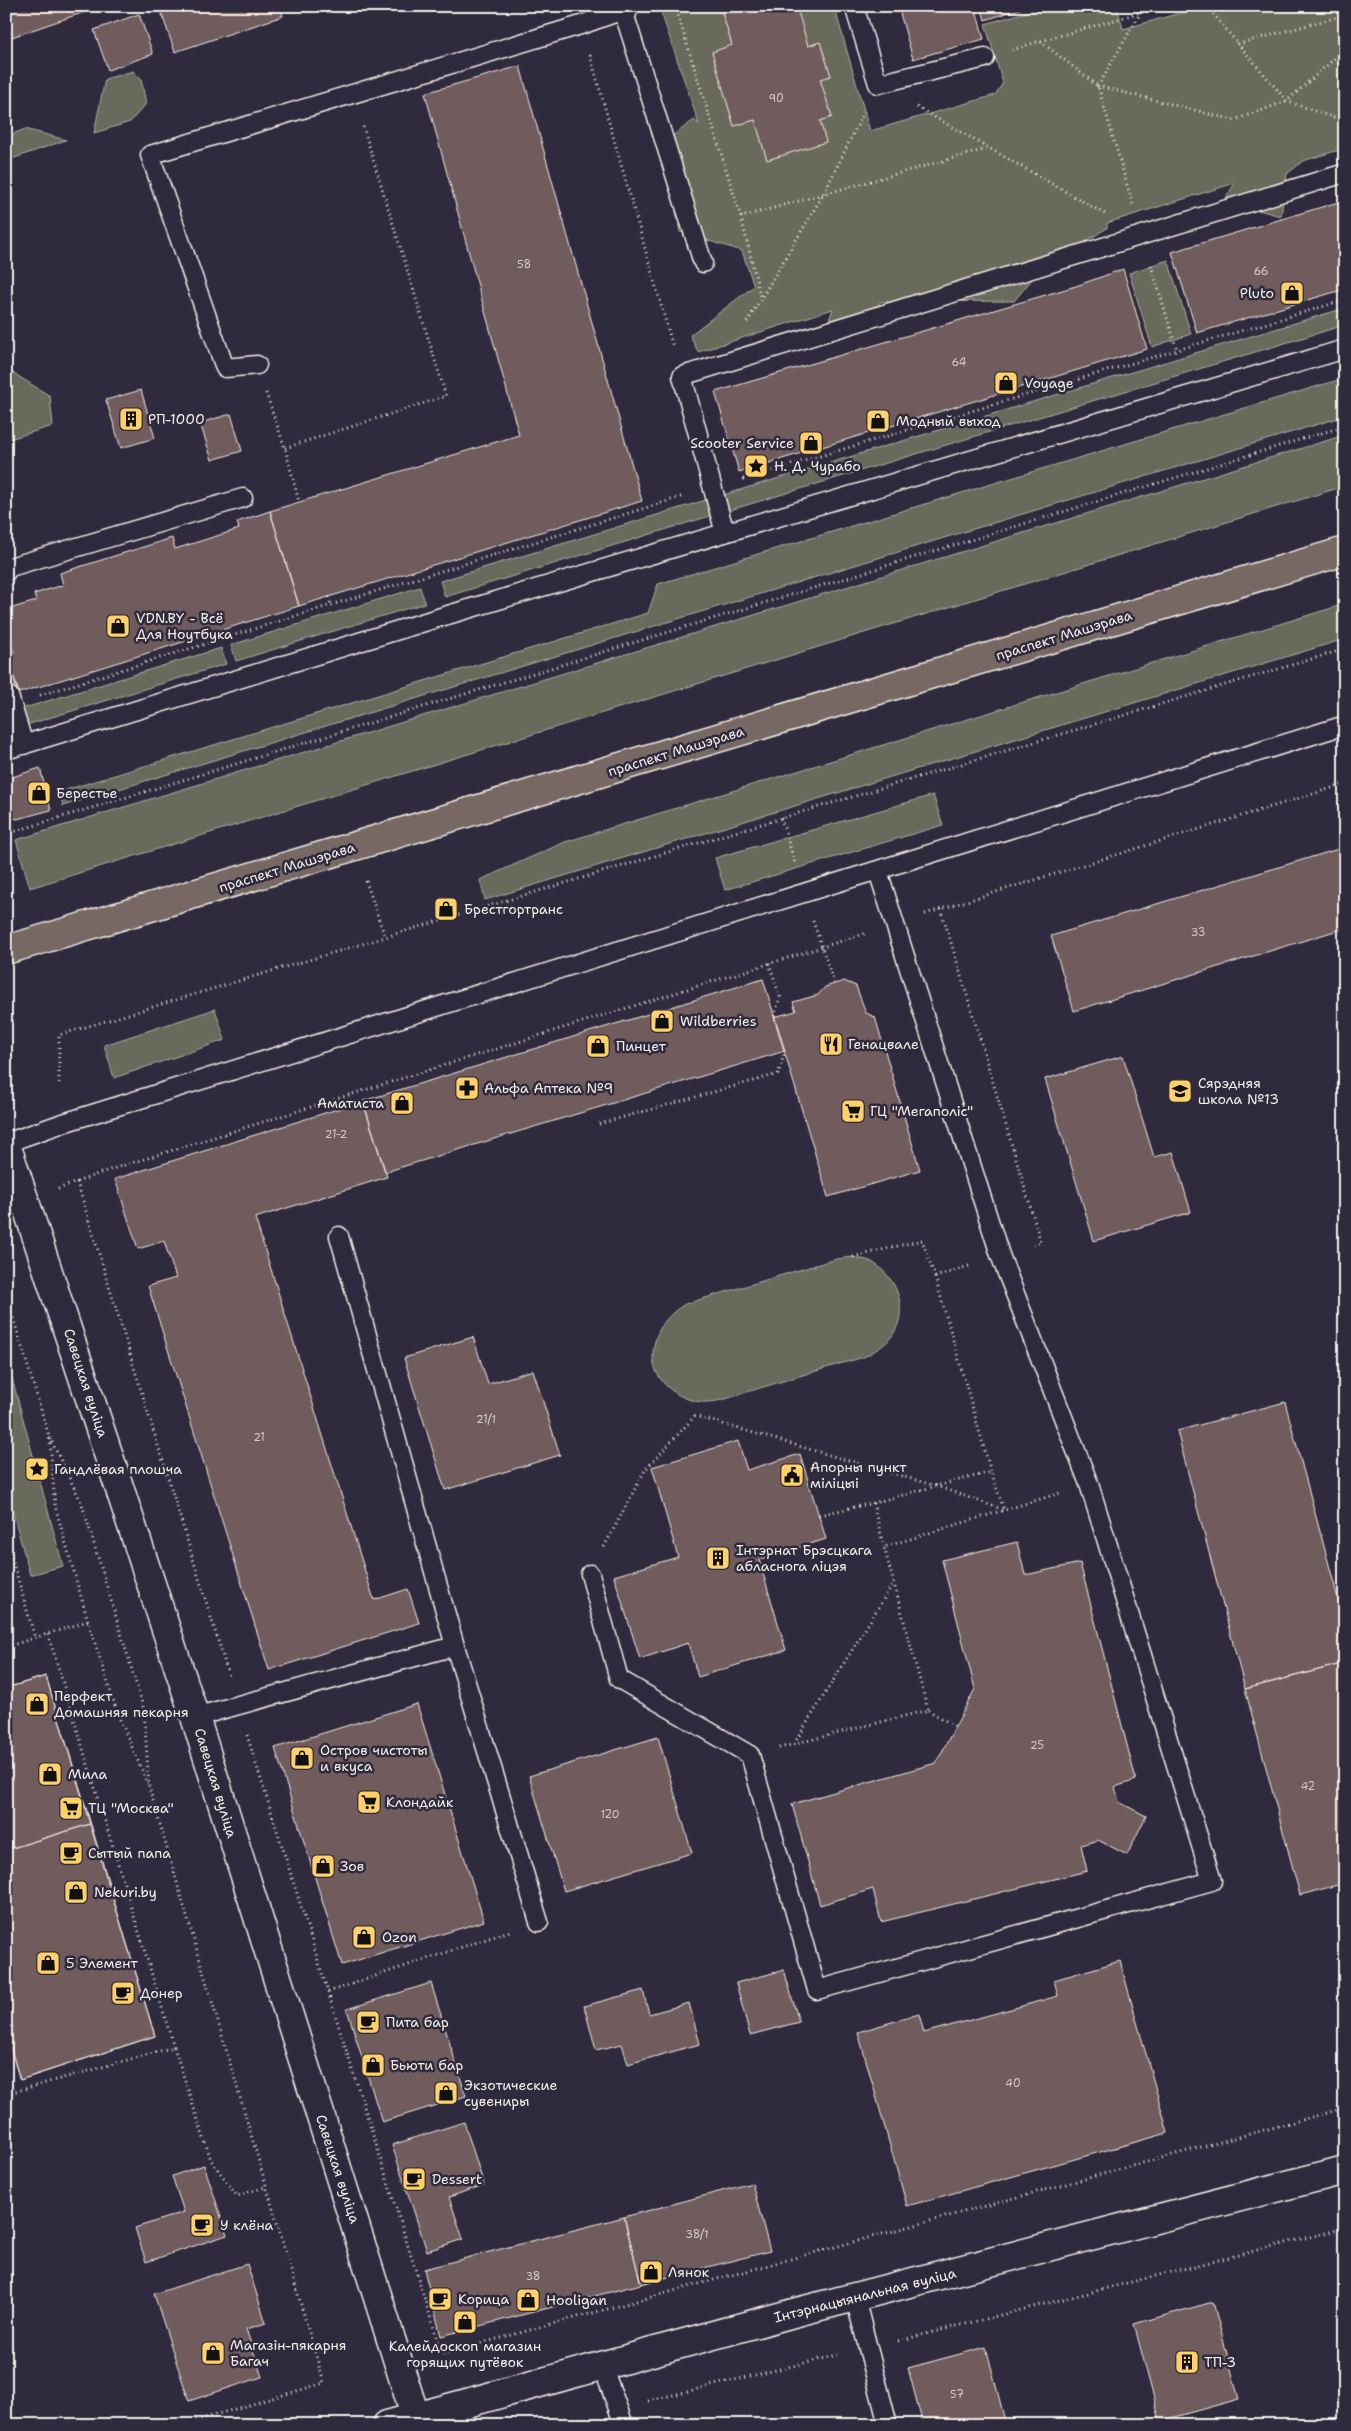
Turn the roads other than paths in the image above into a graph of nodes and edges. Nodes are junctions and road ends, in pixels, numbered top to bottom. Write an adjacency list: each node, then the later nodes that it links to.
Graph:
1 (854, 6): 3 (lane)
2 (623, 8): 5 (lane); 7 (lane)
3 (986, 58)
4 (1345, 173): 9 (lane)
5 (703, 263)
6 (1345, 349): 9 (lane)
7 (257, 365)
8 (242, 498): 11 (lane)
9 (725, 533): 14 (lane)
10 (1345, 551): 17 (main road, праспект Машэрава)
11 (7, 566)
12 (10, 700): 14 (lane)
13 (1345, 725): 16 (lane)
14 (24, 745): 15 (lane)
15 (6, 750)
16 (878, 871): 18 (lane); 20 (lane)
17 (6, 950)
18 (6, 1144): 22 (street, Савецкая вуліца)
19 (339, 1236): 21 (lane)
20 (590, 1574)
21 (455, 1646): 22 (lane); 23 (lane)
22 (195, 1717): 28 (street, Савецкая вуліца)
23 (539, 1922)
24 (1345, 2170): 25 (street, Інтэрнацыянальная вуліца)
25 (855, 2298): 26 (street, Інтэрнацыянальная вуліца); 30 (lane)
26 (602, 2365): 27 (lane); 28 (street, Інтэрнацыянальная вуліца)
27 (621, 2417)
28 (417, 2421): 29 (street, Інтэрнацыянальная вуліца)
29 (387, 2425)
30 (888, 2425)

